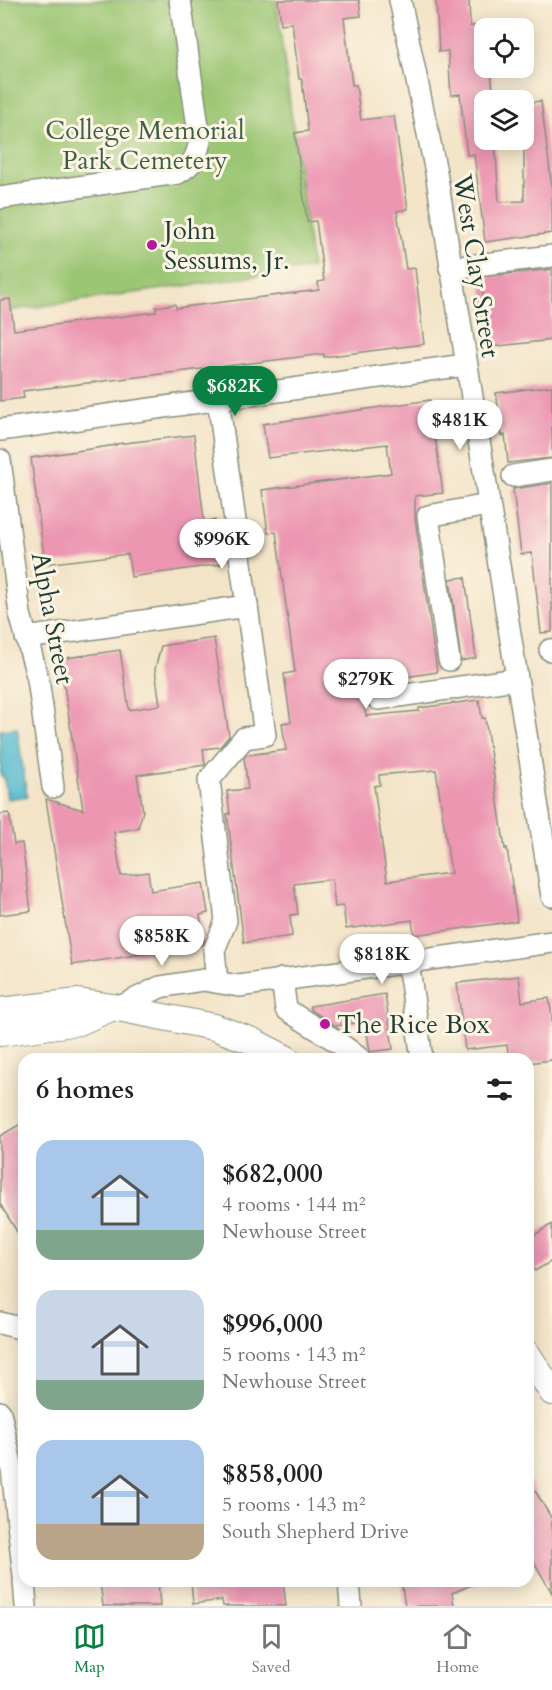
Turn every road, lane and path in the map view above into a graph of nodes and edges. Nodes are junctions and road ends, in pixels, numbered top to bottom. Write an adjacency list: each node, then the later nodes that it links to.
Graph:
1 (180, 0): 3 (street)
2 (400, 0): 5 (street, West Clay Street)
3 (0, 198)
4 (552, 256): 5 (street)
5 (450, 268): 6 (street, West Clay Street)
6 (465, 364): 7 (street); 12 (street, West Clay Street)
7 (218, 399): 8 (street); 13 (street)
8 (0, 430)
9 (0, 460): 14 (street, Alpha Street)
10 (552, 470): 11 (street)
11 (513, 476)
12 (488, 506): 15 (street); 16 (street, West Clay Street)
13 (247, 606): 14 (street); 19 (street)
14 (26, 638): 20 (street, Alpha Street)
15 (449, 660)
16 (517, 679): 17 (street); 21 (street, West Clay Street)
17 (378, 699)
18 (213, 748): 19 (street)
19 (216, 771): 25 (street)
20 (52, 787)
21 (552, 896)
22 (552, 942): 23 (street)
23 (408, 962): 24 (street); 31 (street)
24 (282, 979): 25 (street); 30 (street)
25 (217, 982): 26 (street)
26 (115, 1008): 27 (main road); 28 (main road); 29 (main road)
27 (0, 1011)
28 (0, 1032)
29 (275, 1053)
30 (353, 1053)
31 (421, 1053)
32 (0, 1323): 33 (street)
33 (18, 1328)
34 (534, 1364): 35 (main road)
35 (552, 1392)
36 (0, 1412): 37 (street)
37 (18, 1524)
38 (25, 1587): 40 (street)
39 (349, 1587): 41 (street)
40 (26, 1606)
41 (351, 1606)

